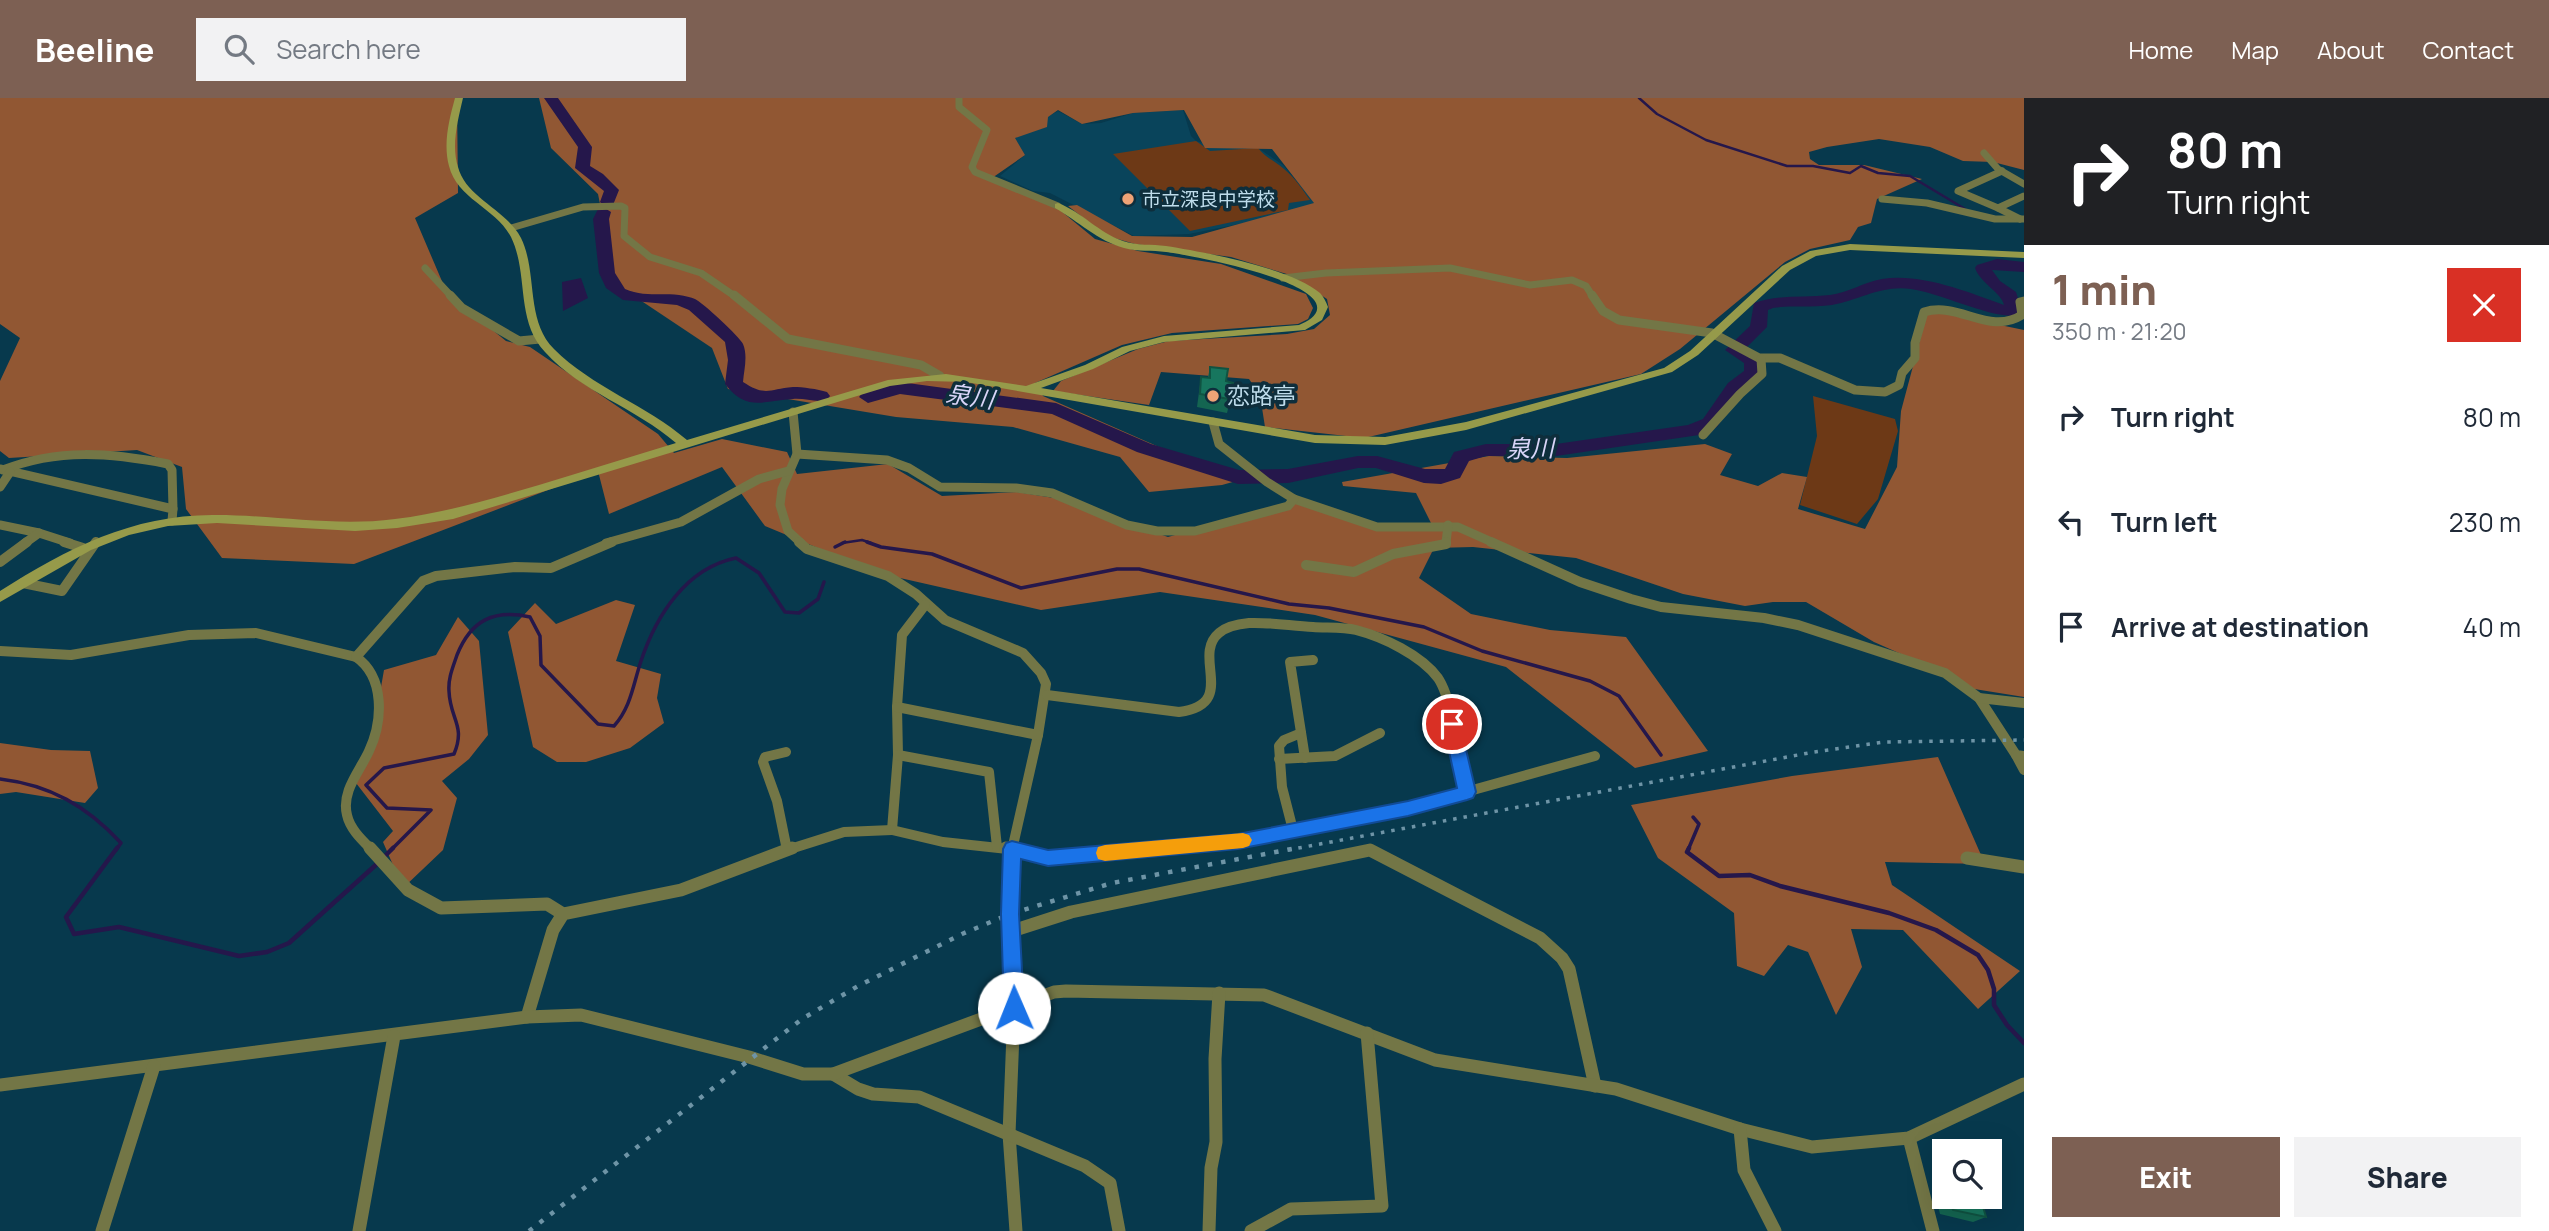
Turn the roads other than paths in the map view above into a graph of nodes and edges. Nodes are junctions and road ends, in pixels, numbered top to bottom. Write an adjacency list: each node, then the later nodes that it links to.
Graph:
1 (459, 98): 13 (street)
2 (959, 98): 10 (street)
3 (1984, 153): 4 (street)
4 (2002, 171): 5 (street); 11 (street)
5 (2024, 184)
6 (2024, 196): 8 (street)
7 (1882, 199): 12 (street)
8 (2011, 202): 9 (street); 11 (street)
9 (2024, 204)
10 (1058, 206): 16 (street)
11 (1998, 208): 12 (street)
12 (2019, 218)
13 (511, 228): 19 (street); 21 (street)
14 (2024, 255): 18 (street)
15 (425, 268): 19 (street)
16 (1283, 278): 18 (street); 22 (street)
17 (2024, 301): 20 (street)
18 (1714, 334): 20 (street); 24 (street)
19 (540, 339): 26 (street)
20 (1761, 359): 25 (street)
21 (940, 376): 22 (street); 23 (street)
22 (1027, 390): 24 (street)
23 (793, 412): 26 (street); 27 (street)
24 (1213, 422): 31 (street)
25 (1703, 435)
26 (685, 445): 32 (street)
27 (797, 454): 29 (street); 31 (street)
28 (4, 470): 30 (street); 32 (street); 32 (street)
29 (788, 471): 42 (street); 44 (street)
30 (0, 487)
31 (1294, 499): 34 (street)
32 (172, 515): 36 (street)
33 (0, 525): 35 (street)
34 (1448, 525): 39 (street); 47 (street)
35 (39, 533): 37 (street); 38 (street)
36 (96, 542): 37 (street); 40 (street)
37 (83, 548): 40 (street)
38 (0, 562)
39 (1306, 565)
40 (23, 583): 41 (street)
41 (0, 597)
42 (925, 605): 46 (street); 49 (street)
43 (0, 651): 44 (street)
44 (356, 657): 68 (street)
45 (1313, 660): 50 (street)
46 (1046, 695): 52 (street); 60 (street)
47 (1979, 698): 48 (street); 56 (street)
48 (2024, 703)
49 (897, 707): 52 (street); 54 (street)
50 (1301, 733): 57 (street); 58 (street)
51 (1380, 733): 57 (street)
52 (1038, 735): 64 (street)
53 (786, 752): 65 (street)
54 (898, 755): 61 (street); 63 (street)
55 (1595, 756): 60 (street)
56 (2020, 756): 59 (street)
57 (1306, 758): 58 (street)
58 (1279, 760): 62 (street)
59 (2024, 770)
60 (1467, 792): 62 (street)
61 (892, 830): 63 (street); 65 (street)
62 (1293, 830): 64 (street)
63 (997, 847): 64 (street)
64 (1012, 849): 69 (street)
65 (787, 850): 68 (street)
66 (1967, 858): 67 (street)
67 (2024, 867)
68 (563, 914): 72 (street)
69 (1012, 930): 71 (street); 79 (street)
70 (1219, 993): 71 (street); 73 (street); 87 (street)
71 (1014, 1008): 76 (street); 81 (street)
72 (527, 1017): 74 (street); 76 (street)
73 (1367, 1033): 79 (street); 88 (street)
74 (394, 1036): 75 (street); 84 (street)
75 (154, 1066): 78 (street); 83 (street)
76 (833, 1074): 81 (street)
77 (2024, 1084): 82 (street)
78 (0, 1085)
79 (1595, 1086): 80 (street)
80 (1740, 1129): 82 (street); 89 (street)
81 (1009, 1134): 85 (street); 86 (street)
82 (1909, 1138): 90 (street)
83 (102, 1231)
84 (359, 1231)
85 (1016, 1231)
86 (1119, 1231)
87 (1209, 1231)
88 (1251, 1231)
89 (1775, 1231)
90 (1933, 1231)

